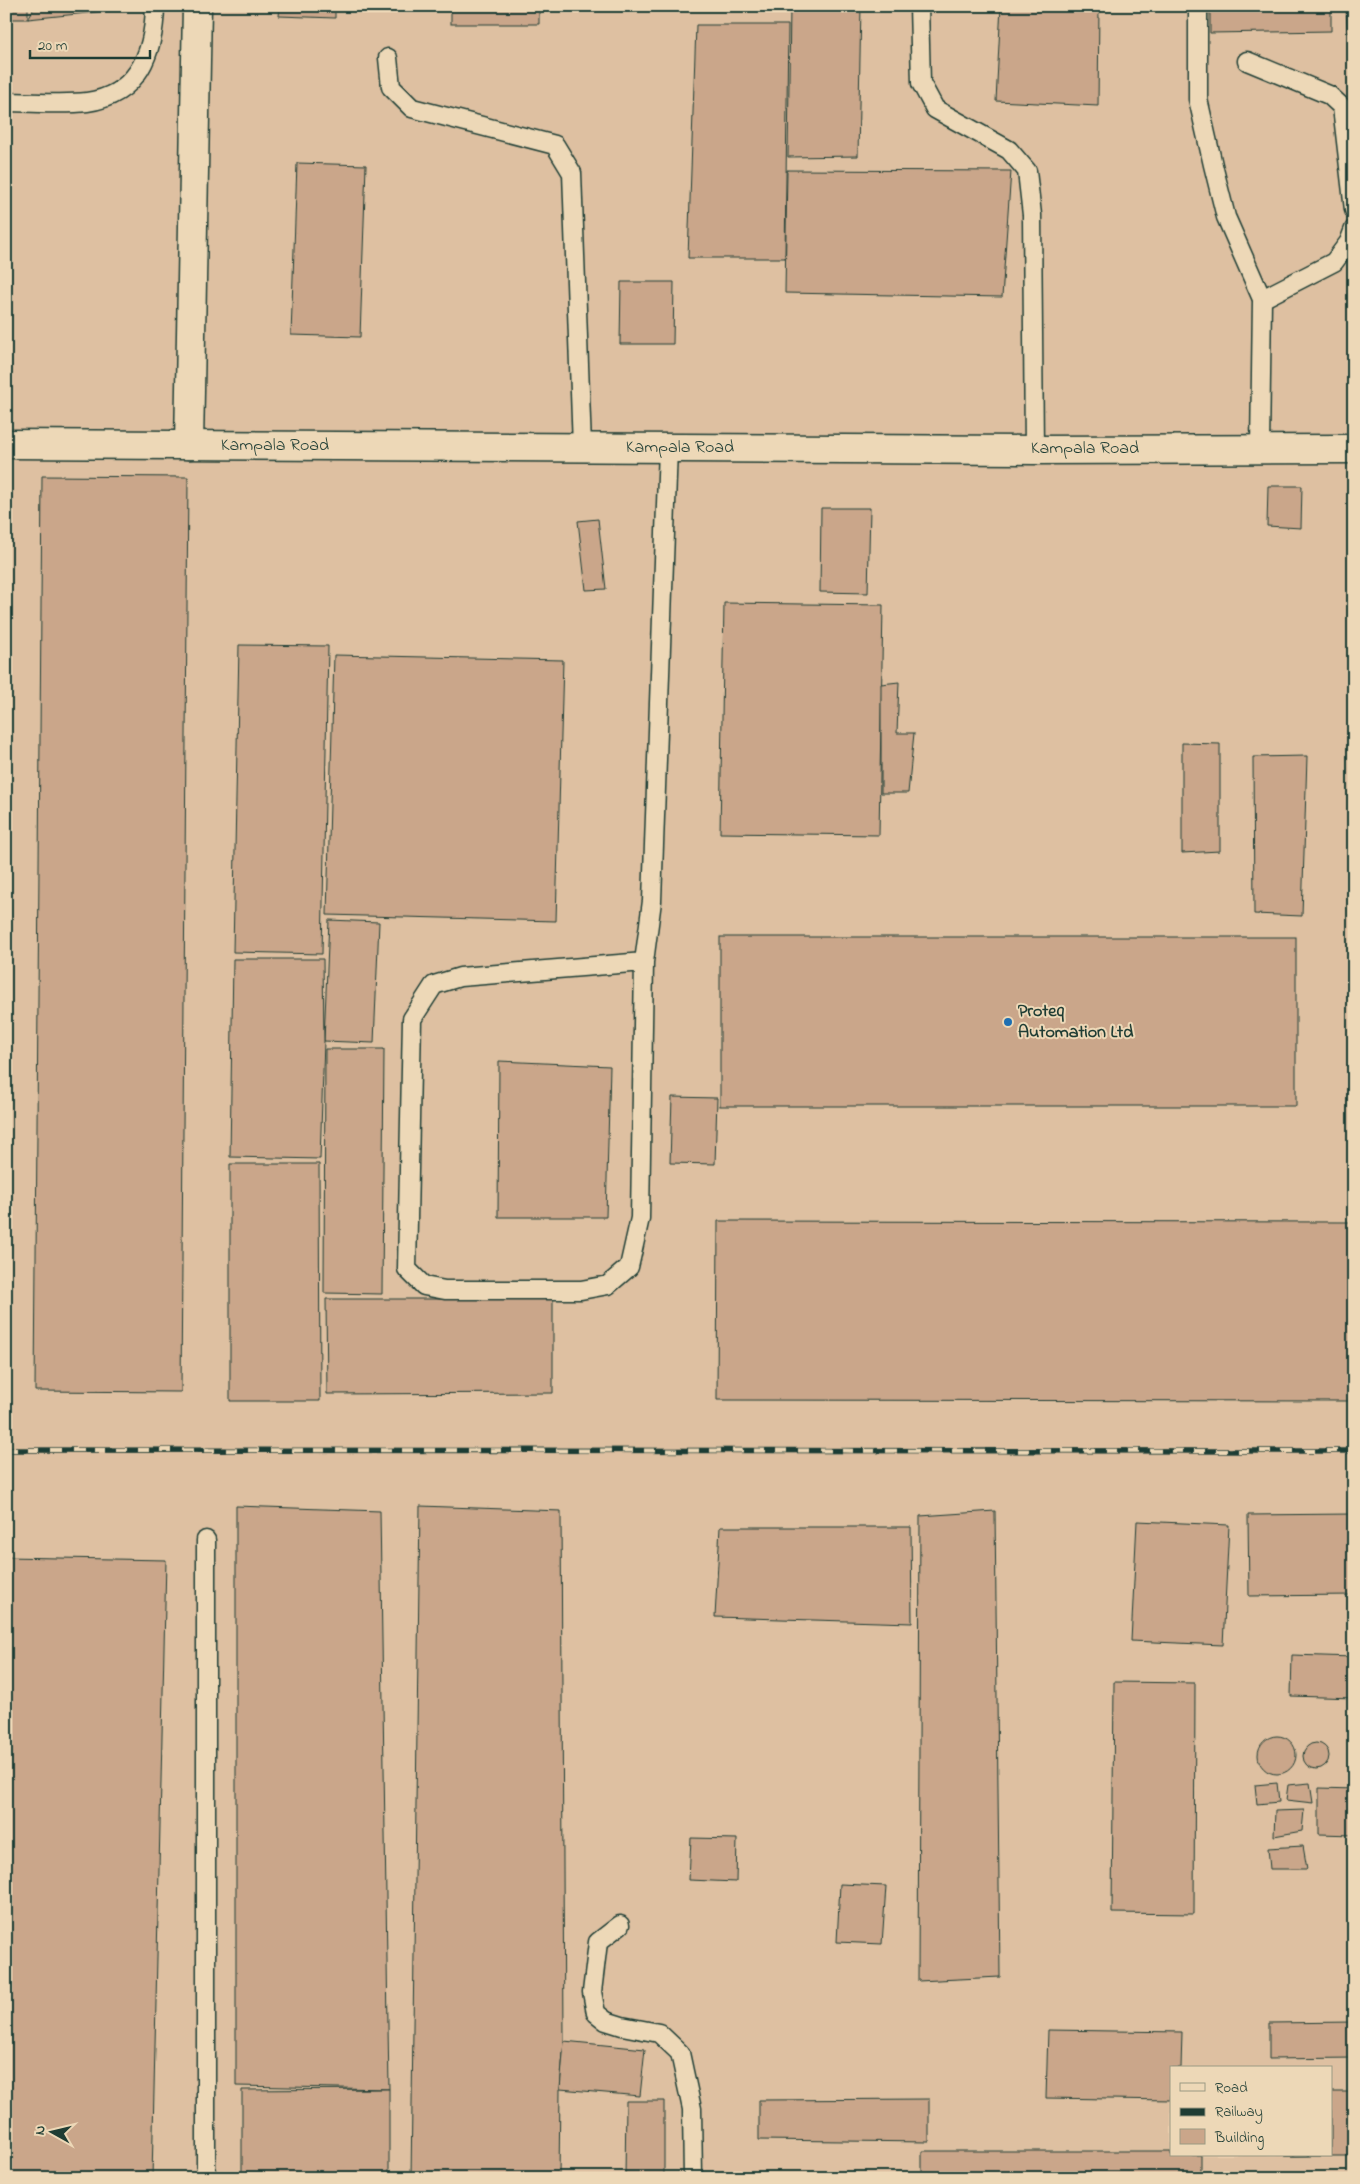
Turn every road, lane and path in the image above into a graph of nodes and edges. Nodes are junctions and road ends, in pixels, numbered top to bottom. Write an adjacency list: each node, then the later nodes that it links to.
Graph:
1 (155, 6): 7 (lane)
2 (197, 6): 12 (street)
3 (919, 6): 17 (lane)
4 (1198, 6): 10 (lane)
5 (388, 58): 13 (lane)
6 (1248, 61): 8 (lane)
7 (6, 102)
8 (1354, 210)
9 (1354, 229): 10 (lane)
10 (1262, 299): 15 (lane)
11 (6, 444): 12 (street, Kampala Road)
12 (190, 445): 13 (street, Kampala Road)
13 (582, 447): 14 (street, Kampala Road)
14 (668, 448): 17 (street, Kampala Road); 18 (lane)
15 (1260, 448): 16 (street, Kampala Road); 17 (street, Kampala Road)
16 (1354, 449)
17 (1034, 450)
18 (644, 962): 18 (lane)
19 (206, 1540): 21 (lane)
20 (620, 1925): 22 (lane)
21 (206, 2178)
22 (693, 2178)

